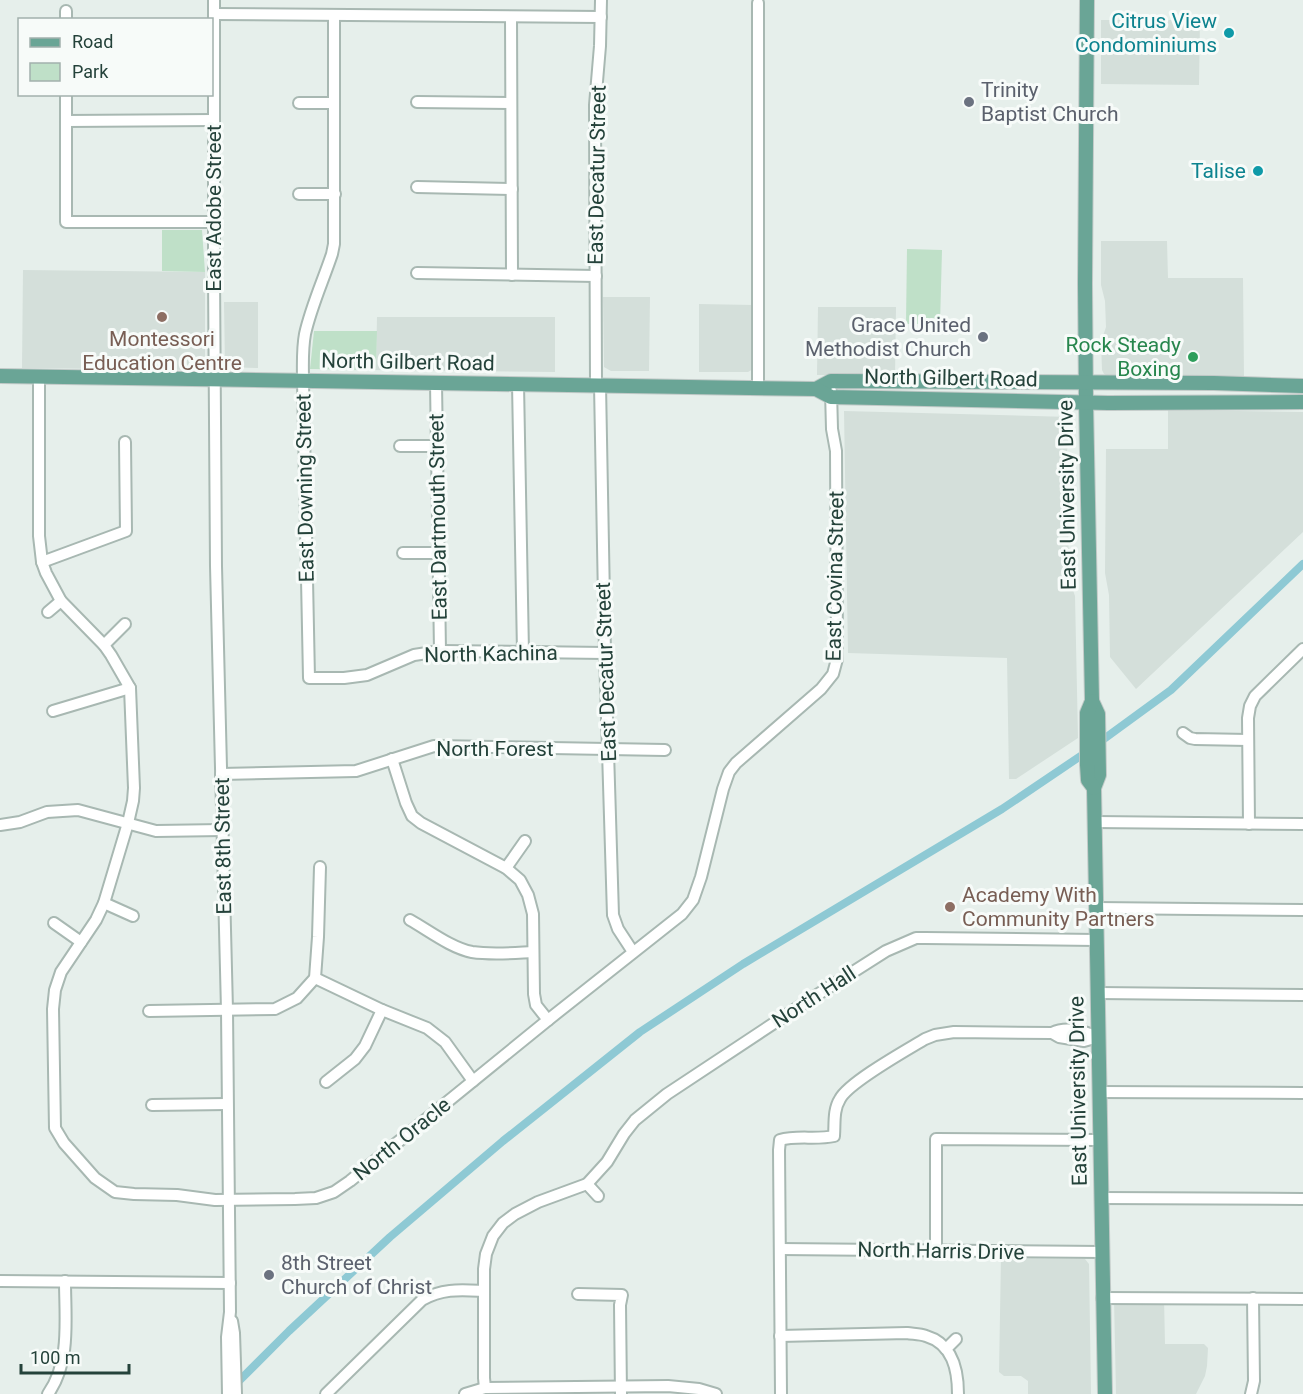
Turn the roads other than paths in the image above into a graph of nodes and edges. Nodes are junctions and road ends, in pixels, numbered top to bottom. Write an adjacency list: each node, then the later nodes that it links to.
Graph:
1 (214, 0): 5 (street, East Adobe Street)
2 (601, 0): 8 (street, East Decatur Street)
3 (1087, 0): 32 (main road, East University Drive)
4 (758, 3): 37 (street)
5 (214, 14): 6 (street); 14 (street, East Adobe Street)
6 (334, 15): 7 (street); 12 (street, East Downing Street)
7 (511, 17): 8 (street); 13 (street)
8 (601, 17): 23 (street, East Decatur Street)
9 (66, 96): 15 (street)
10 (417, 102): 13 (street)
11 (299, 103): 12 (street)
12 (334, 103): 18 (street, East Downing Street)
13 (511, 103): 17 (street)
14 (214, 120): 15 (street); 20 (street, East Adobe Street)
15 (66, 122): 20 (street)
16 (417, 187): 17 (street)
17 (512, 189): 22 (street)
18 (335, 194): 19 (street); 27 (street, East Downing Street)
19 (299, 195)
20 (214, 222): 26 (street, East Adobe Street)
21 (417, 273): 22 (street)
22 (512, 274): 23 (street)
23 (596, 276): 35 (street, East Decatur Street)
24 (0, 376): 25 (main road, North Gilbert Road)
25 (39, 377): 26 (main road, North Gilbert Road); 50 (street)
26 (215, 380): 27 (main road, North Gilbert Road); 67 (street, East 8th Street)
27 (303, 381): 31 (main road, North Gilbert Road); 59 (street, East Downing Street)
28 (831, 381): 29 (main road, North Gilbert Road); 38 (main road, North Gilbert Road); 39 (street, East Covina Street)
29 (940, 382): 30 (main road, North Gilbert Road); 40 (main road)
30 (989, 382): 32 (main road, North Gilbert Road); 41 (main road)
31 (436, 383): 34 (main road, North Gilbert Road); 47 (street, East Dartmouth Street)
32 (1086, 383): 33 (main road, North Gilbert Road); 43 (main road, East University Drive)
33 (1215, 383): 36 (main road, North Gilbert Road); 42 (main road)
34 (518, 384): 35 (main road, North Gilbert Road); 57 (street)
35 (598, 386): 37 (main road, North Gilbert Road); 58 (street, East Decatur Street)
36 (1303, 386)
37 (758, 388): 38 (main road, North Gilbert Road)
38 (816, 389): 39 (main road, North Gilbert Road)
39 (831, 397): 40 (main road, North Gilbert Road); 77 (street, East Covina Street)
40 (893, 398): 41 (main road, North Gilbert Road)
41 (941, 399): 43 (main road, North Gilbert Road)
42 (1214, 401): 43 (main road, North Gilbert Road); 44 (main road, North Gilbert Road)
43 (1086, 402): 68 (main road, East University Drive)
44 (1303, 402)
45 (125, 442): 50 (street)
46 (400, 446): 47 (street)
47 (437, 446): 49 (street, East Dartmouth Street)
48 (403, 553): 49 (street)
49 (439, 553): 56 (street, East Dartmouth Street)
50 (42, 562): 51 (street)
51 (61, 601): 52 (street); 54 (street)
52 (48, 612)
53 (125, 624): 54 (street)
54 (104, 645): 60 (street)
55 (1303, 649): 63 (street)
56 (440, 651): 57 (street, North Kachina); 59 (street, North Kachina)
57 (523, 652): 58 (street, North Kachina)
58 (604, 653): 64 (street, East Decatur Street)
59 (309, 678)
60 (130, 688): 61 (street); 69 (street)
61 (53, 711)
62 (1183, 733): 63 (street)
63 (1248, 740): 70 (street)
64 (609, 750): 65 (street, North Forest); 66 (street, North Forest); 87 (street, East Decatur Street)
65 (665, 750)
66 (392, 759): 67 (street, North Forest); 76 (street)
67 (221, 774): 73 (street, East 8th Street)
68 (1095, 822): 70 (street); 79 (main road, East University Drive)
69 (128, 823): 72 (street); 73 (street); 78 (street)
70 (1250, 824): 71 (street)
71 (1303, 824)
72 (0, 825)
73 (222, 830): 91 (street, East 8th Street)
74 (525, 841): 76 (street)
75 (320, 867): 88 (street)
76 (506, 868): 86 (street)
77 (693, 900): 87 (street, North Oracle)
78 (104, 903): 81 (street); 85 (street)
79 (1096, 908): 80 (street); 84 (main road, East University Drive)
80 (1303, 910)
81 (133, 916)
82 (410, 920): 86 (street)
83 (54, 923): 85 (street)
84 (1096, 940): 89 (main road, East University Drive); 103 (street, North Hall)
85 (81, 942): 107 (street, North Oracle)
86 (533, 952): 94 (street)
87 (633, 952): 94 (street, North Oracle)
88 (315, 978): 91 (street); 92 (street)
89 (1098, 993): 90 (street); 95 (main road, East University Drive)
90 (1303, 995)
91 (226, 1010): 93 (street); 100 (street, East 8th Street)
92 (382, 1010): 96 (street); 97 (street)
93 (149, 1011)
94 (548, 1020): 96 (street, North Oracle)
95 (1098, 1037): 98 (main road, East University Drive); 108 (street)
96 (473, 1081): 107 (street, North Oracle)
97 (326, 1082)
98 (1099, 1092): 99 (street); 102 (main road, East University Drive)
99 (1303, 1093)
100 (227, 1104): 101 (street); 107 (street, East 8th Street)
101 (152, 1105)
102 (1100, 1140): 105 (main road, East University Drive); 109 (street)
103 (587, 1184): 104 (street); 114 (street, North Hall)
104 (597, 1196)
105 (1101, 1198): 106 (street); 110 (main road, East University Drive)
106 (1303, 1199)
107 (228, 1200): 113 (street, East 8th Street)
108 (780, 1249): 109 (street, North Harris Drive); 119 (street)
109 (936, 1251): 110 (street, North Harris Drive)
110 (1102, 1252): 116 (main road, East University Drive)
111 (0, 1281): 112 (street)
112 (65, 1281): 113 (street); 125 (street)
113 (230, 1283): 124 (street, East 8th Street)
114 (484, 1291): 122 (street, North Hall); 126 (street)
115 (578, 1294): 123 (street)
116 (1102, 1298): 117 (street); 131 (main road, East University Drive)
117 (1253, 1298): 118 (street); 132 (street)
118 (1303, 1299)
119 (780, 1336): 121 (street); 129 (street)
120 (956, 1339): 121 (street)
121 (946, 1349): 130 (street)
122 (485, 1388): 123 (street); 127 (street)
123 (621, 1390): 128 (street)
124 (233, 1393)
125 (48, 1394)
126 (326, 1394)
127 (465, 1394)
128 (716, 1394)
129 (781, 1394)
130 (958, 1394)
131 (1105, 1394)
132 (1251, 1394)

